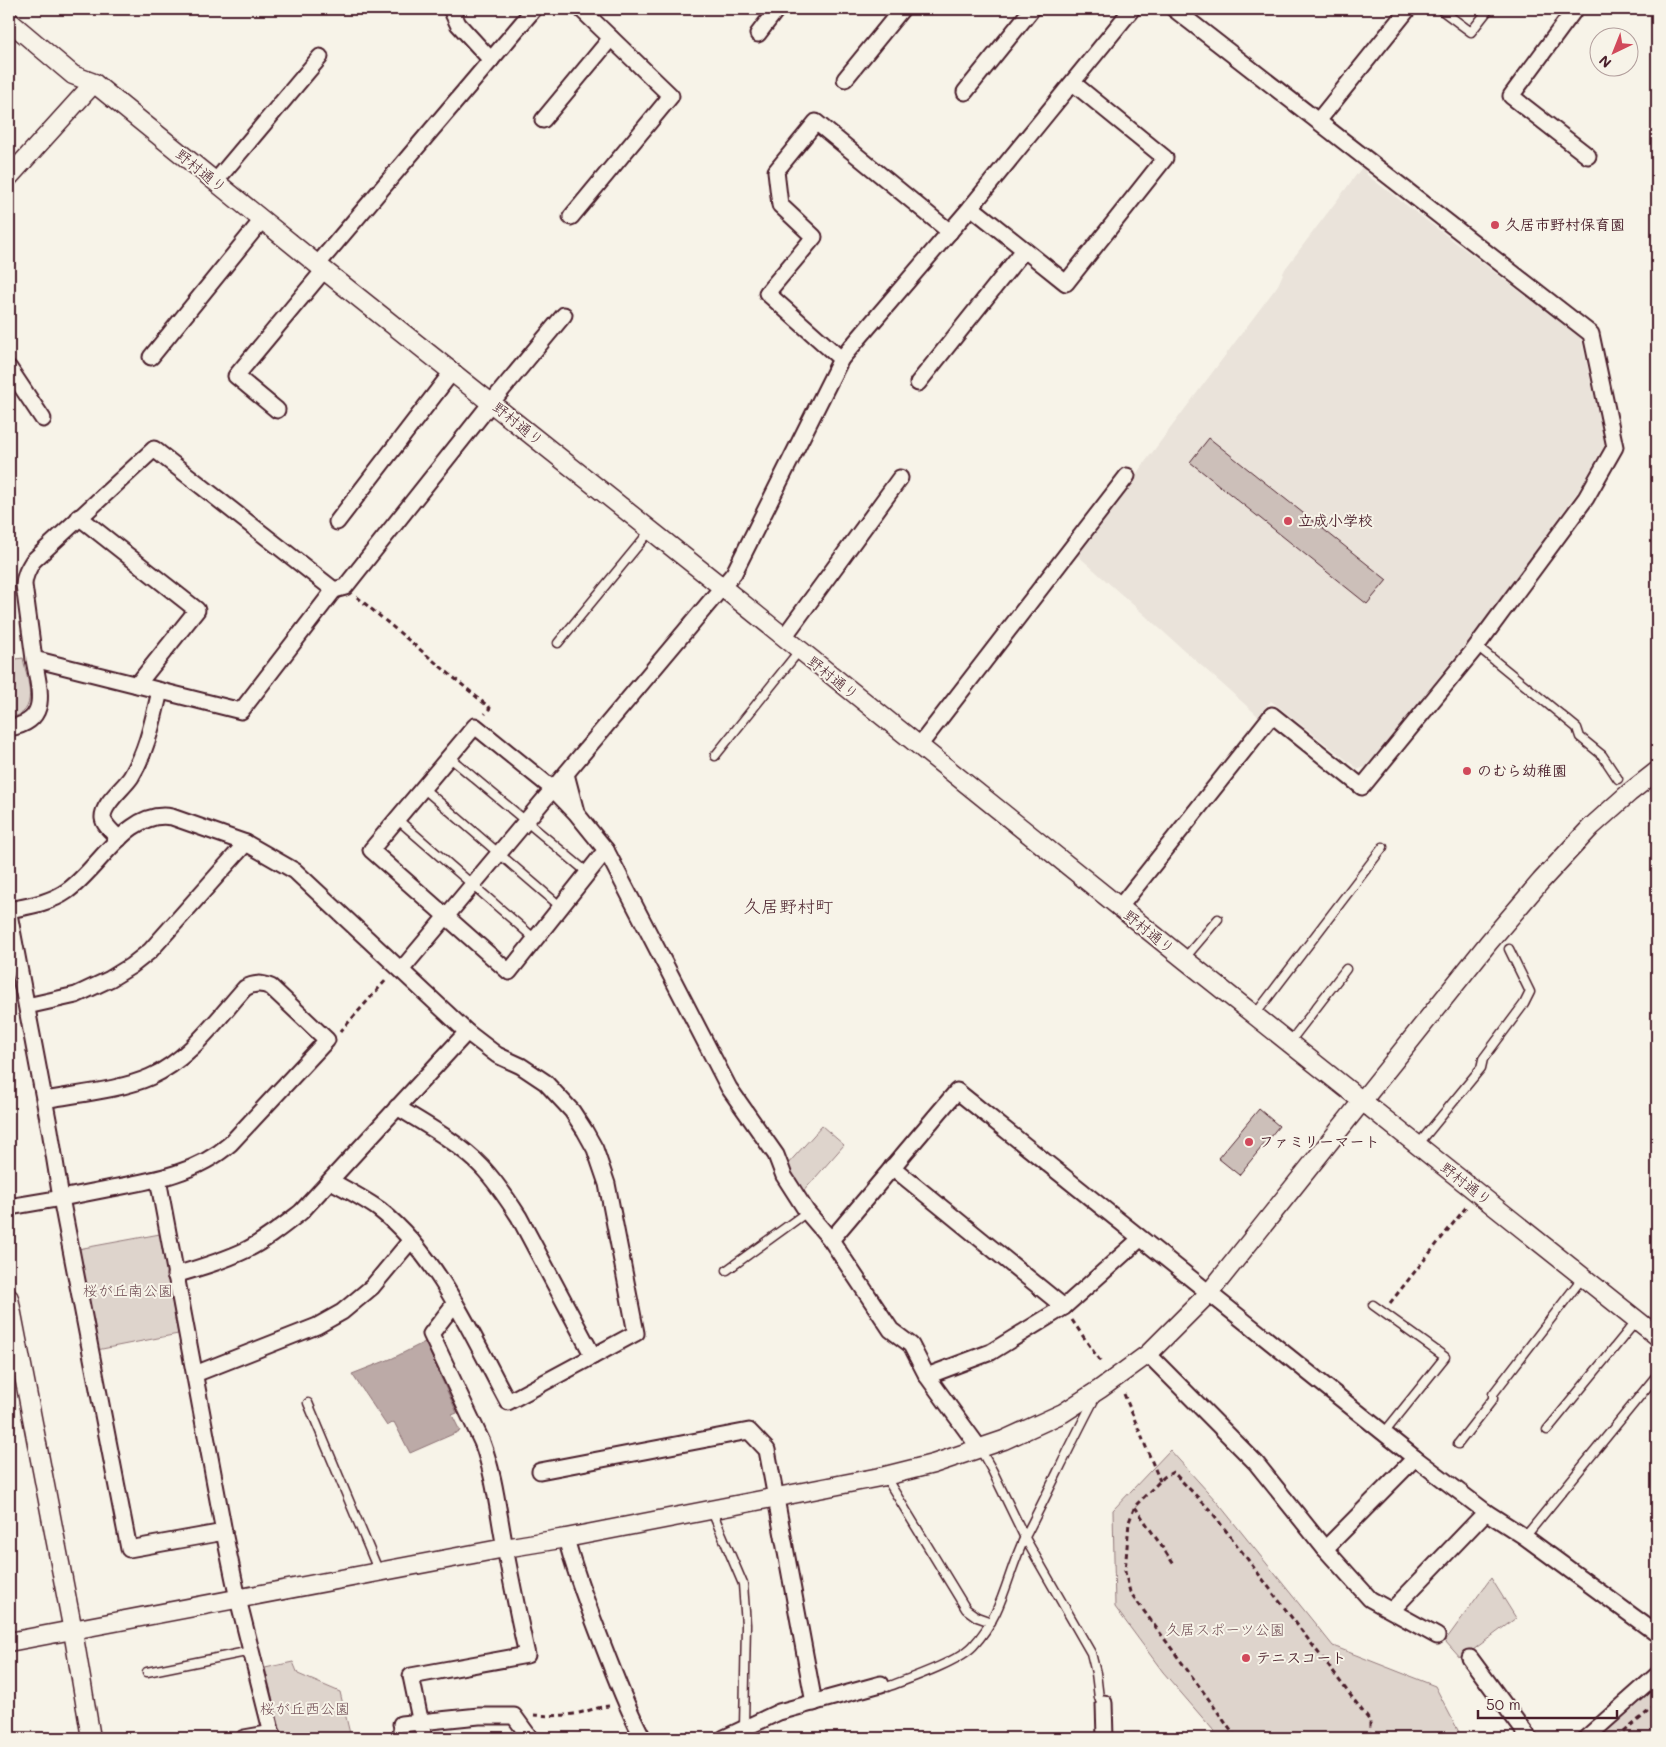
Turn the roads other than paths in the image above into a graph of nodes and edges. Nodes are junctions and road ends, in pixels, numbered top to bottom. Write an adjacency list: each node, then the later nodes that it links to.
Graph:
1 (452, 9): 17 (street)
2 (534, 9): 17 (street)
3 (582, 9): 15 (street)
4 (777, 9): 14 (street)
5 (902, 9): 18 (street)
6 (1032, 9): 21 (street)
7 (1132, 9): 20 (street)
8 (1174, 9): 23 (street)
9 (1408, 9): 23 (street)
10 (1440, 9): 11 (lane)
11 (1489, 9)
12 (1569, 11): 24 (street)
13 (9, 21): 19 (street, 野村通り)
14 (758, 34)
15 (611, 38): 22 (street); 28 (street)
16 (320, 57): 26 (street)
17 (491, 60): 32 (street)
18 (846, 79)
19 (94, 83): 25 (street); 26 (street, 野村通り)
20 (1073, 83): 27 (street); 31 (street)
21 (965, 92)
22 (543, 120)
23 (1318, 121): 51 (street)
24 (1588, 156)
25 (9, 177)
26 (215, 182): 29 (street, 野村通り)
27 (971, 207): 30 (street); 31 (street)
28 (571, 217)
29 (262, 220): 32 (street, 野村通り); 34 (street)
30 (950, 232): 35 (street); 35 (street)
31 (1024, 250): 38 (street)
32 (320, 268): 37 (street, 野村通り); 40 (street)
33 (564, 315): 39 (street)
34 (151, 357)
35 (841, 358): 47 (street)
36 (9, 368): 41 (street)
37 (452, 372): 39 (street, 野村通り); 45 (street)
38 (918, 383)
39 (491, 403): 46 (street, 野村通り); 48 (street)
40 (277, 410)
41 (43, 420)
42 (1127, 476): 57 (street)
43 (900, 478): 49 (street)
44 (79, 517): 48 (street); 53 (street); 54 (street)
45 (337, 522)
46 (650, 531): 47 (street, 野村通り); 50 (lane)
47 (722, 587): 49 (street, 野村通り); 61 (street)
48 (340, 589): 55 (street)
49 (784, 637): 52 (street, 野村通り)
50 (558, 643)
51 (1477, 646): 62 (lane); 76 (street)
52 (799, 651): 57 (street, 野村通り); 59 (lane)
53 (34, 659): 54 (street); 56 (street)
54 (138, 685): 55 (street)
55 (160, 690): 68 (street)
56 (9, 728)
57 (919, 746): 76 (street, 野村通り)
58 (449, 756): 63 (street); 64 (street); 67 (lane)
59 (714, 756)
60 (1657, 771): 91 (street)
61 (566, 774): 64 (street); 65 (street)
62 (1618, 779)
63 (423, 788): 66 (street); 72 (lane)
64 (553, 789): 65 (street); 67 (street)
65 (576, 813): 71 (street)
66 (397, 819): 74 (lane); 79 (street)
67 (526, 821): 72 (street); 73 (lane)
68 (119, 839): 69 (street); 77 (street)
69 (246, 843): 84 (street); 86 (street)
70 (1383, 847): 87 (lane)
71 (606, 850): 73 (street); 99 (street)
72 (499, 853): 74 (street); 75 (lane)
73 (588, 873): 75 (street)
74 (472, 884): 79 (street); 81 (lane)
75 (561, 907): 81 (street)
76 (1119, 908): 83 (street, 野村通り)
77 (9, 910)
78 (9, 914): 86 (street)
79 (446, 916): 81 (street); 84 (street)
80 (1218, 919): 83 (lane)
81 (535, 940)
82 (1509, 949): 93 (lane)
83 (1184, 959): 87 (street, 野村通り)
84 (398, 966): 88 (street)
85 (1346, 969): 89 (lane)
86 (27, 1006): 90 (street)
87 (1254, 1016): 89 (street, 野村通り)
88 (467, 1032): 92 (street); 114 (street)
89 (1288, 1043): 91 (street, 野村通り)
90 (45, 1100): 95 (street); 97 (street)
91 (1362, 1102): 93 (street, 野村通り); 106 (street)
92 (397, 1107): 96 (street); 114 (street)
93 (1417, 1146): 105 (street, 野村通り)
94 (892, 1167): 100 (street); 102 (street); 110 (street)
95 (158, 1179): 97 (street); 104 (street)
96 (331, 1180): 101 (street); 104 (street)
97 (61, 1198): 98 (street); 130 (street)
98 (9, 1207)
99 (807, 1212): 102 (street); 103 (lane)
100 (1140, 1238): 106 (street); 110 (street)
101 (410, 1240): 108 (street); 115 (street)
102 (830, 1240): 117 (street)
103 (727, 1270)
104 (175, 1275): 115 (street)
105 (1583, 1277): 111 (street, 野村通り); 122 (lane)
106 (1209, 1293): 113 (street); 121 (street)
107 (9, 1298): 140 (street)
108 (455, 1303): 114 (street); 134 (street)
109 (1374, 1305): 121 (lane)
110 (1064, 1307): 117 (street)
111 (1637, 1320): 112 (street, 野村通り); 120 (lane)
112 (1657, 1336)
113 (1148, 1354): 118 (street); 135 (street)
114 (594, 1356)
115 (195, 1374): 130 (street)
116 (1657, 1375): 131 (lane)
117 (927, 1376): 123 (street)
118 (1100, 1389): 123 (street); 133 (lane)
119 (308, 1403): 136 (lane)
120 (1547, 1430)
121 (1384, 1433): 124 (street)
122 (1458, 1444)
123 (980, 1449): 126 (street); 133 (lane)
124 (1415, 1458): 129 (street); 135 (street)
125 (540, 1471): 127 (street)
126 (885, 1476): 127 (street); 139 (lane)
127 (776, 1496): 128 (street); 149 (street)
128 (710, 1509): 132 (street); 152 (lane)
129 (1486, 1512): 131 (street); 138 (street)
130 (224, 1532): 137 (street)
131 (1525, 1537): 141 (street)
132 (566, 1538): 134 (street); 159 (street)
133 (1025, 1538): 139 (lane); 150 (lane)
134 (505, 1548): 136 (street); 151 (street)
135 (1325, 1549): 138 (street)
136 (379, 1572): 137 (street)
137 (238, 1599): 140 (street); 144 (street)
138 (1392, 1610): 142 (street)
139 (991, 1622): 148 (lane)
140 (73, 1630): 143 (street); 155 (street)
141 (1657, 1634)
142 (1437, 1636)
143 (9, 1642)
144 (250, 1651): 146 (lane); 154 (street)
145 (1470, 1658): 162 (street)
146 (148, 1672)
147 (1657, 1676): 163 (street)
148 (881, 1684): 149 (street)
149 (814, 1703): 152 (street)
150 (1104, 1703): 161 (street)
151 (421, 1721): 153 (street); 157 (street); 158 (street)
152 (744, 1727): 160 (street)
153 (399, 1731)
154 (272, 1736): 156 (street)
155 (91, 1738)
156 (244, 1738)
157 (424, 1738)
158 (530, 1738)
159 (643, 1738)
160 (724, 1738)
161 (1106, 1738)
162 (1529, 1738)
163 (1586, 1738)

